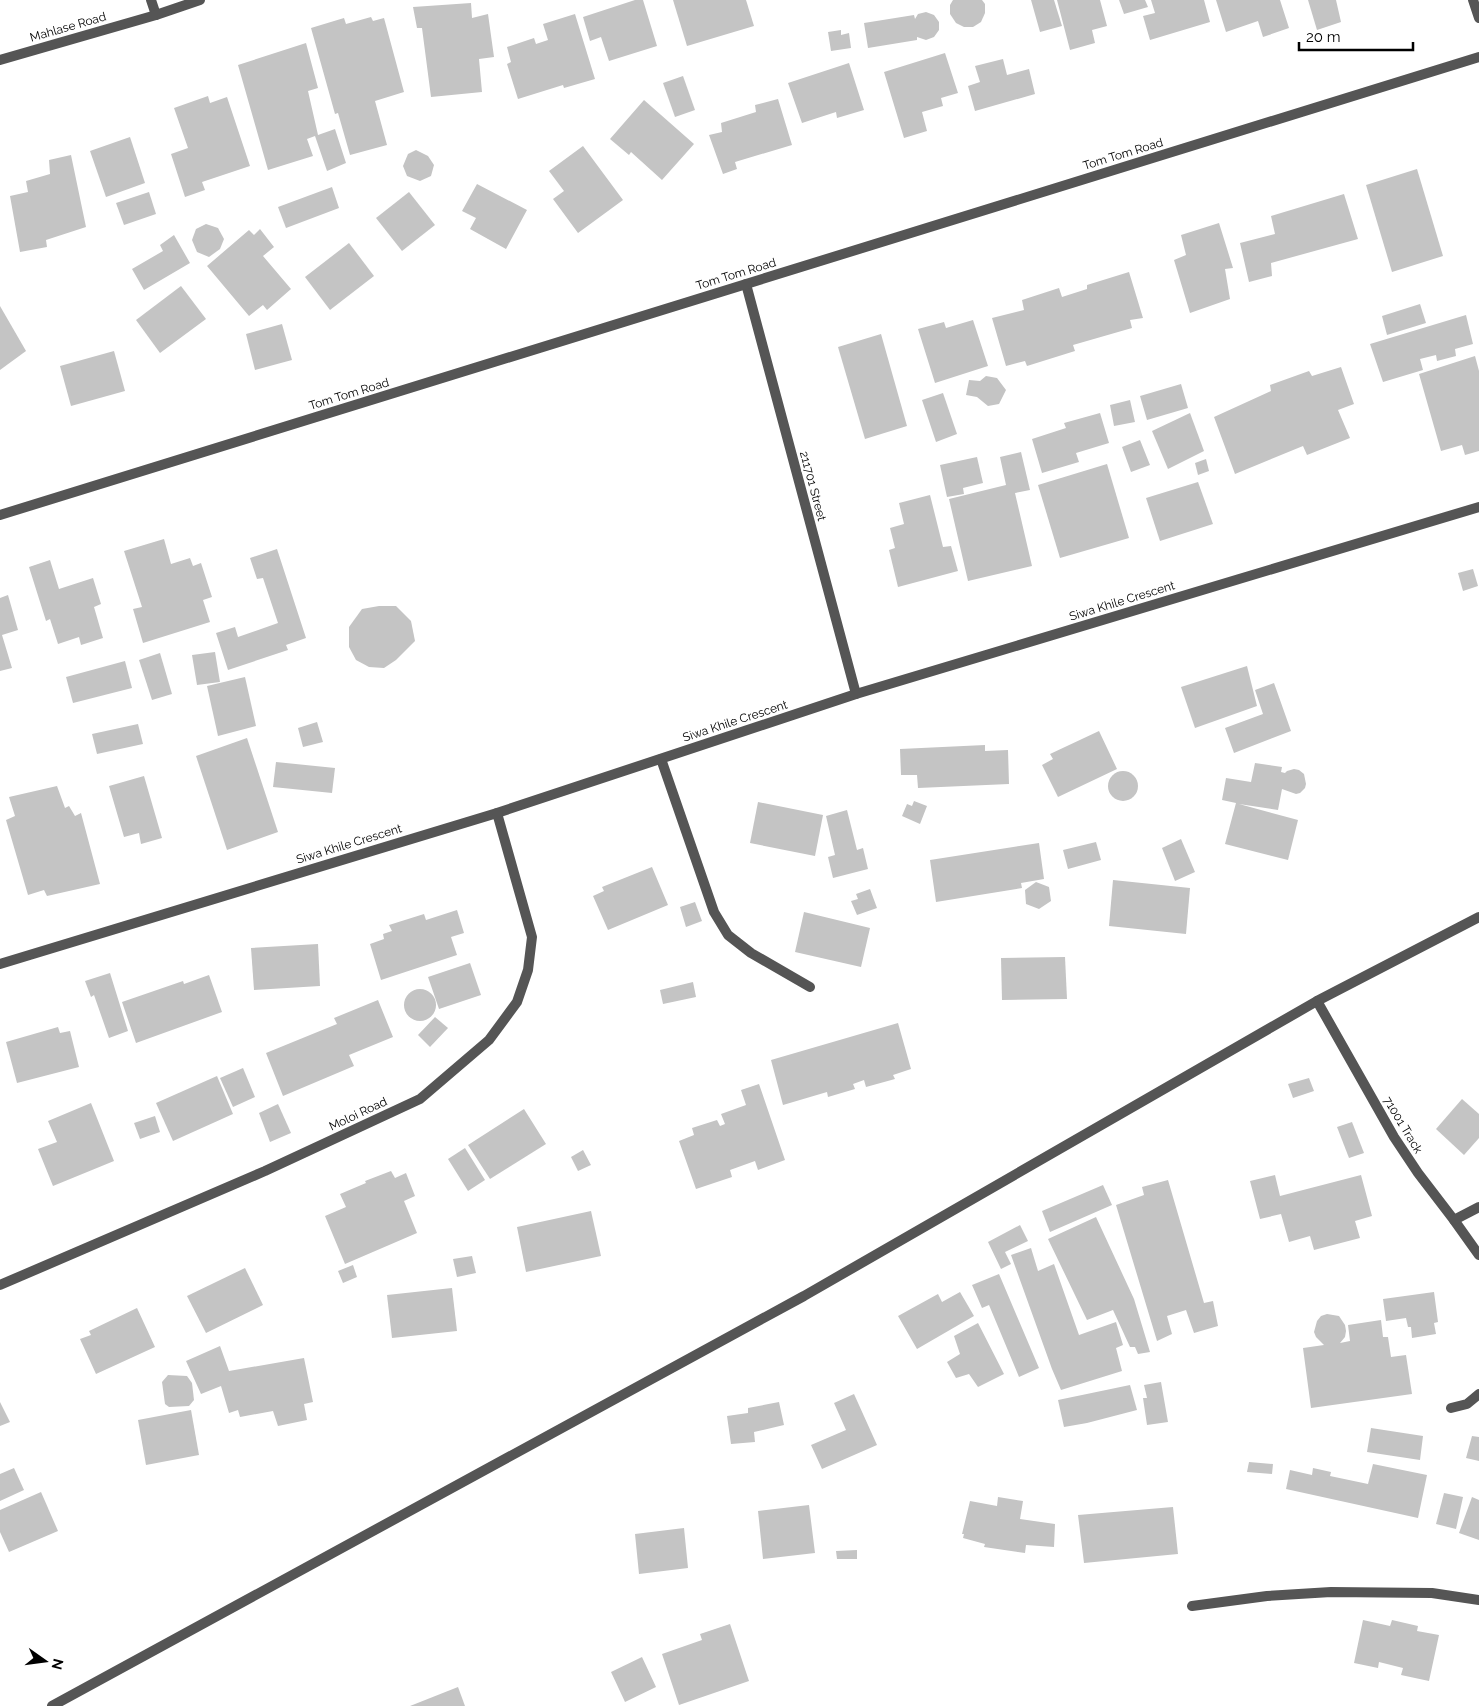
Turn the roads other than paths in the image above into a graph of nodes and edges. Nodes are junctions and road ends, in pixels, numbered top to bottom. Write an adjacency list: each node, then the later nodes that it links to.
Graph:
1 (151, 0): 4 (street)
2 (200, 0): 4 (street, Mahlase Road)
3 (1473, 0): 5 (street)
4 (156, 15): 7 (street, Mahlase Road)
5 (1479, 18)
6 (1479, 57): 8 (street, Tom Tom Road)
7 (0, 60)
8 (746, 284): 10 (street, Tom Tom Road); 11 (street, 211701 Street)
9 (1479, 507): 11 (street, Siwa Khile Crescent)
10 (0, 515)
11 (856, 694): 12 (street, Siwa Khile Crescent)
12 (661, 759): 13 (street, Siwa Khile Crescent); 16 (street)
13 (497, 812): 15 (street, Siwa Khile Crescent); 21 (street, Moloi Road)
14 (1479, 917): 17 (street)
15 (0, 964)
16 (810, 987)
17 (1317, 1000): 19 (street, 71001 Track); 26 (street)
18 (1479, 1207): 19 (street)
19 (1454, 1220): 20 (street, 71001 Track)
20 (1479, 1255)
21 (0, 1285)
22 (1479, 1394): 23 (street)
23 (1451, 1408)
24 (1479, 1600): 25 (street)
25 (1192, 1606)
26 (52, 1706)

